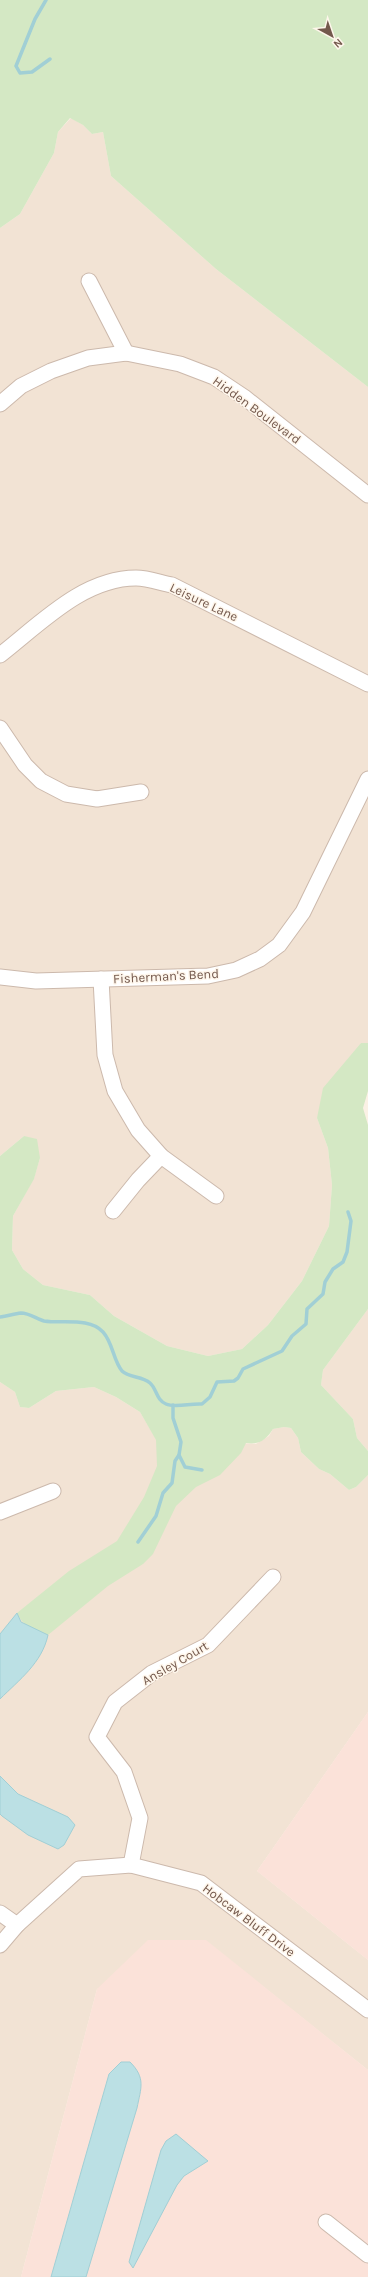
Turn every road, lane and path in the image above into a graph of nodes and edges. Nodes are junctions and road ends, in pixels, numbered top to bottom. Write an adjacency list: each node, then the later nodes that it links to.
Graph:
1 (89, 281): 2 (street)
2 (126, 353): 3 (street, Hidden Boulevard); 4 (street, Hidden Boulevard)
3 (0, 404)
4 (368, 495)
5 (0, 655): 6 (street, Leisure Lane)
6 (368, 684)
7 (0, 728): 9 (street)
8 (368, 779): 11 (street, Fisherman's Bend)
9 (141, 792)
10 (0, 978): 11 (street, Fisherman's Bend)
11 (101, 979): 12 (street)
12 (161, 1156): 13 (street); 14 (street)
13 (216, 1196)
14 (113, 1211)
15 (53, 1490): 16 (street)
16 (0, 1512)
17 (273, 1577): 18 (street, Ansley Court)
18 (131, 1865): 20 (street, Hobcaw Bluff Drive); 22 (street, Hobcaw Bluff Drive)
19 (0, 1913): 20 (street)
20 (17, 1925): 21 (street, Hobcaw Bluff Drive)
21 (0, 1945)
22 (368, 2010)
23 (326, 2222): 24 (street)
24 (368, 2255)

